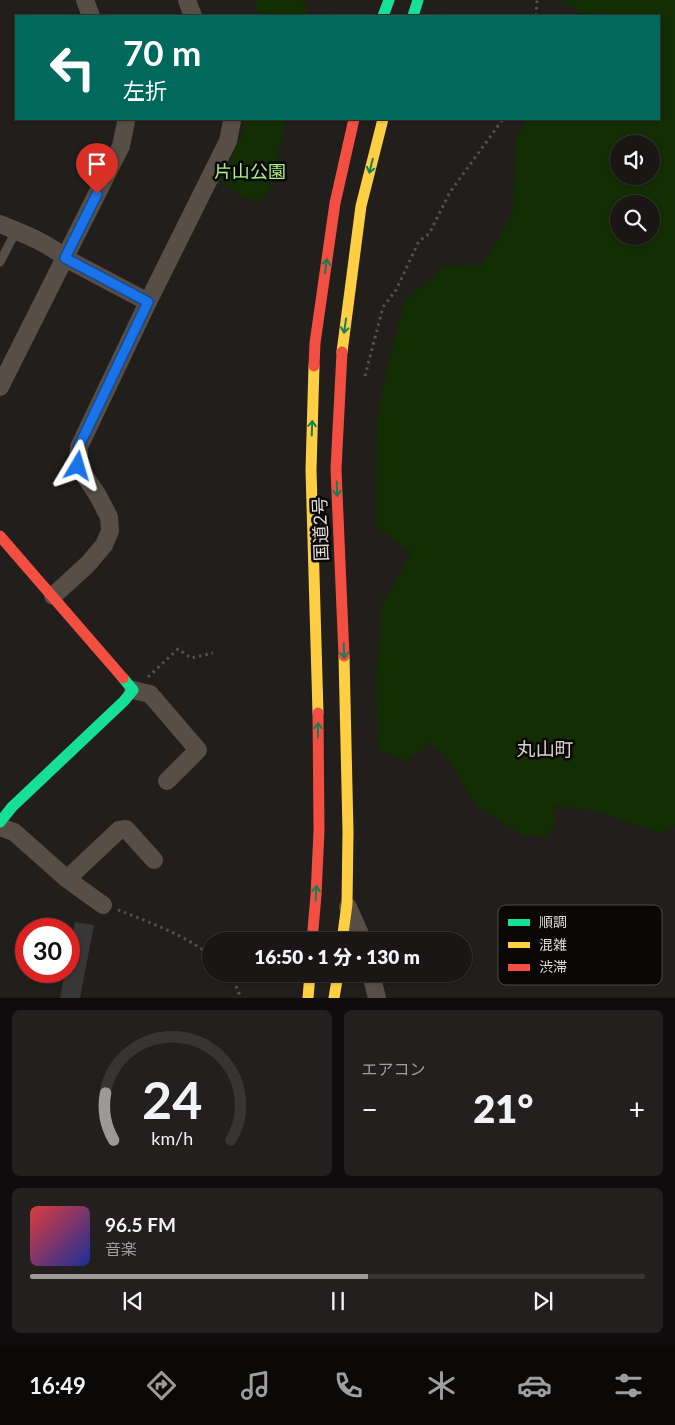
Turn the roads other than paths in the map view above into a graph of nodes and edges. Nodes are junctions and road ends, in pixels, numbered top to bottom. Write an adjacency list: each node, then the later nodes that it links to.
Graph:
1 (85, 0): 5 (street)
2 (187, 0): 6 (street)
3 (388, 0): 7 (main road)
4 (418, 0): 8 (main road)
5 (91, 15)
6 (193, 15)
7 (383, 15)
8 (413, 15)
9 (126, 120): 14 (street)
10 (232, 120): 16 (street)
11 (354, 120): 28 (main road, 国道2号, one-way to 11)
12 (382, 120): 27 (main road, 国道2号, one-way to 27)
13 (8, 228): 14 (street); 15 (lane)
14 (65, 258): 16 (street); 17 (street)
15 (0, 262)
16 (148, 302): 19 (street)
17 (0, 387)
18 (0, 536): 19 (main road)
19 (53, 596): 20 (main road)
20 (133, 690): 21 (street); 22 (main road)
21 (167, 780)
22 (0, 822)
23 (0, 827): 25 (street)
24 (154, 860): 25 (street)
25 (67, 879): 26 (street)
26 (104, 904)
27 (347, 904): 29 (main road, 国道2号); 30 (street)
28 (313, 932)
29 (343, 932)
30 (359, 932)
31 (309, 982): 34 (main road)
32 (337, 982): 35 (main road)
33 (374, 982): 36 (street)
34 (308, 998)
35 (334, 998)
36 (377, 998)

